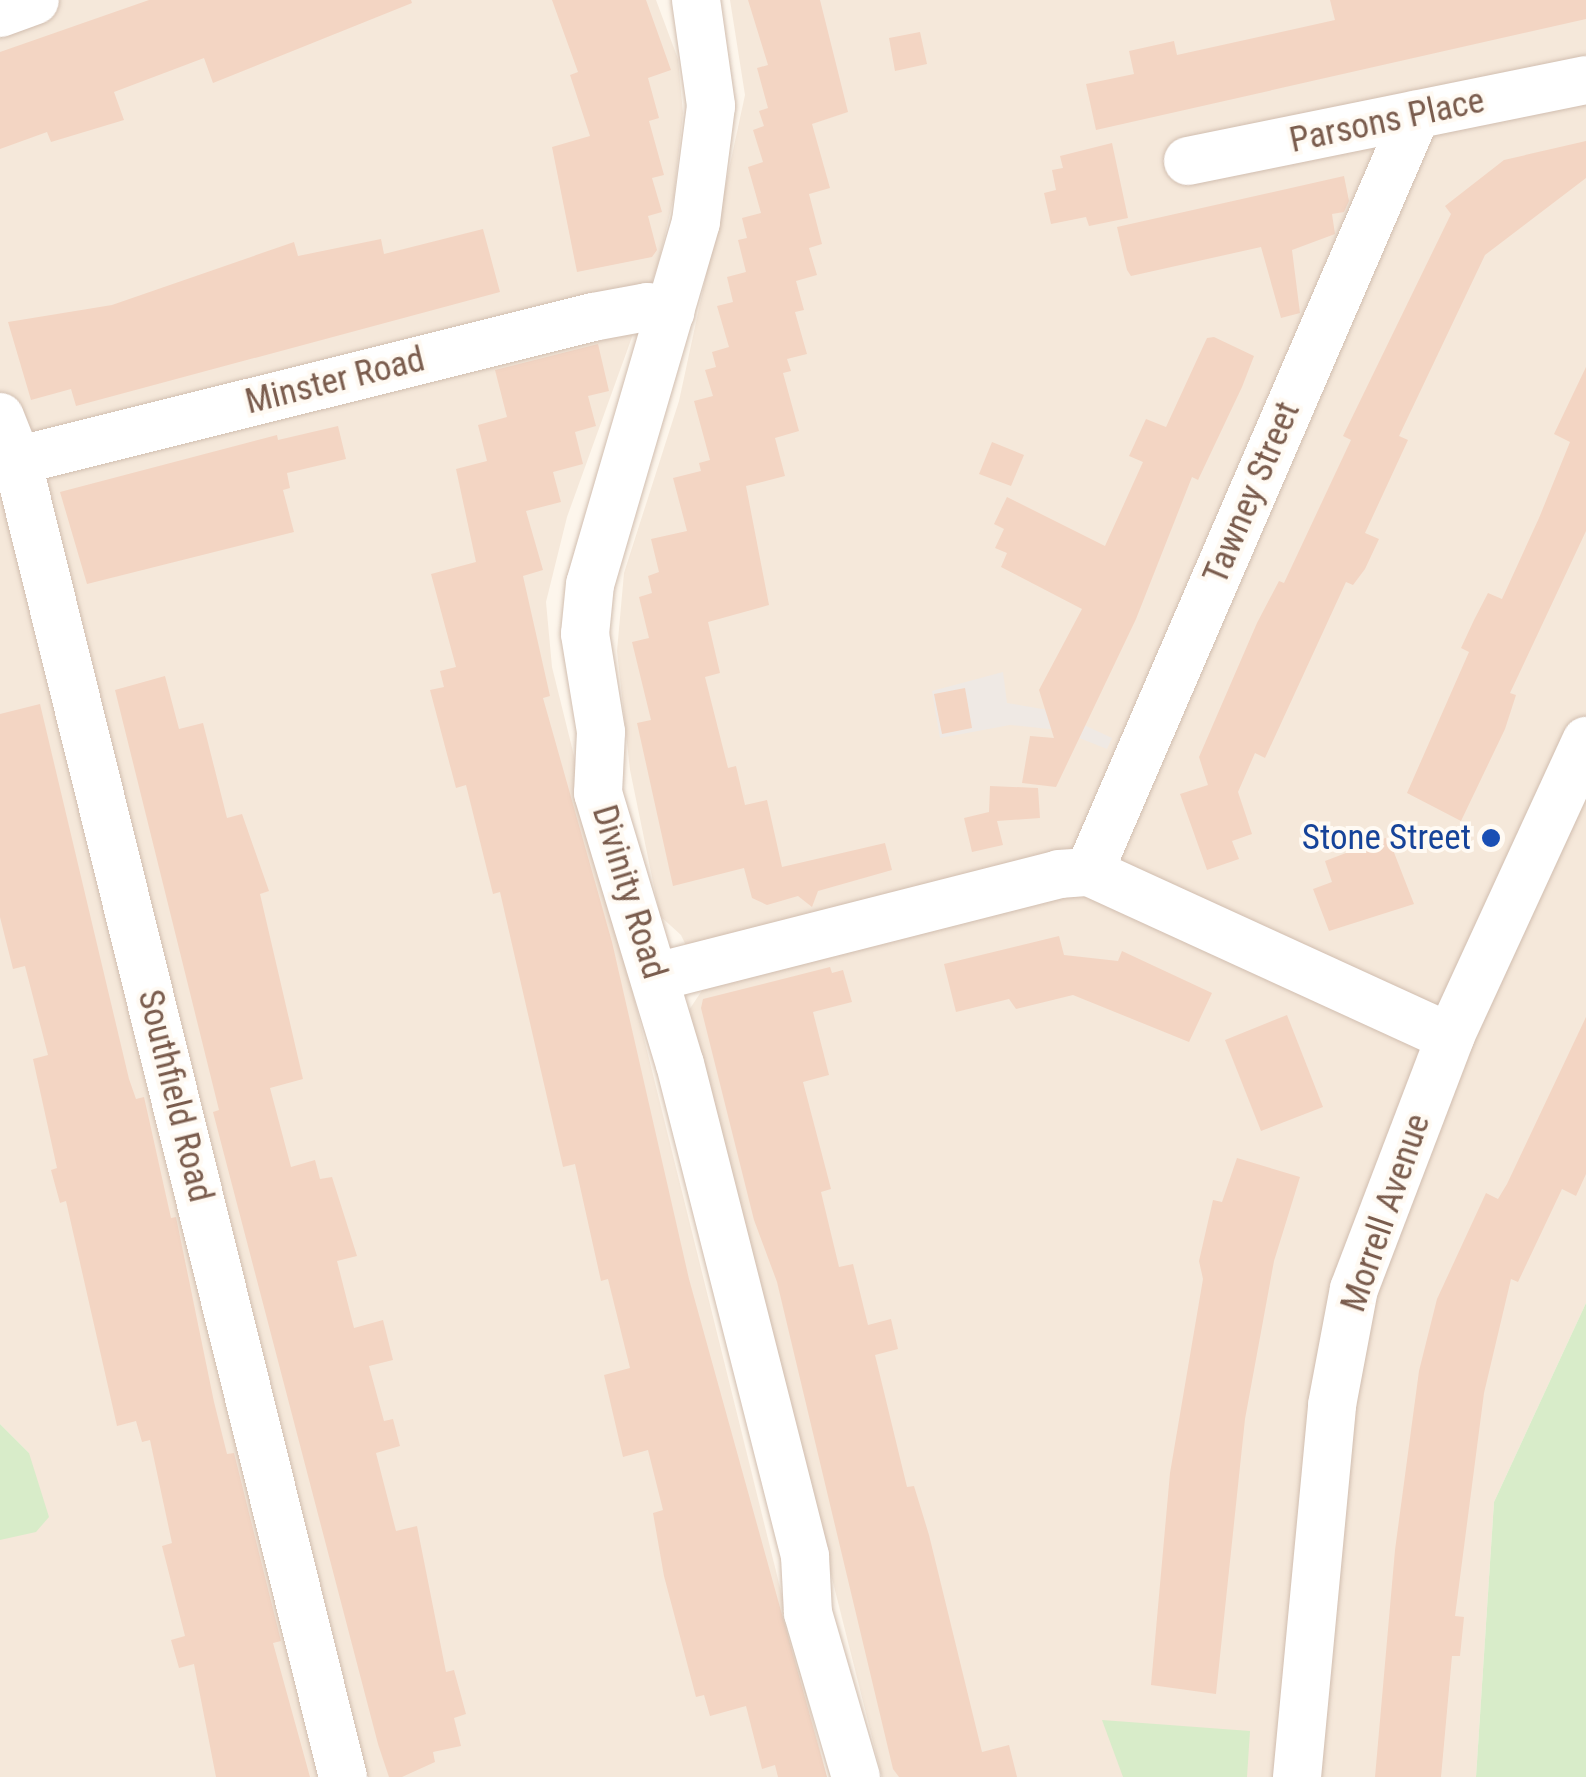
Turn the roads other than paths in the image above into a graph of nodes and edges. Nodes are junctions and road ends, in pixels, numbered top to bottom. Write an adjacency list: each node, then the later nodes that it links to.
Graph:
1 (35, 0): 3 (street)
2 (696, 0): 7 (street, Divinity Road)
3 (0, 12)
4 (1586, 80): 5 (street, Parsons Place)
5 (1416, 115): 6 (street, Parsons Place); 10 (street, Tawney Street)
6 (1188, 161)
7 (670, 312): 8 (street, Minster Road); 11 (street, Divinity Road)
8 (6, 447): 13 (street, Southfield Road)
9 (1586, 741): 12 (street, Morrell Avenue)
10 (1089, 872): 11 (street); 12 (street)
11 (656, 976): 14 (street, Divinity Road)
12 (1450, 1037): 15 (street, Morrell Avenue)
13 (343, 1777)
14 (856, 1777)
15 (1297, 1777)

